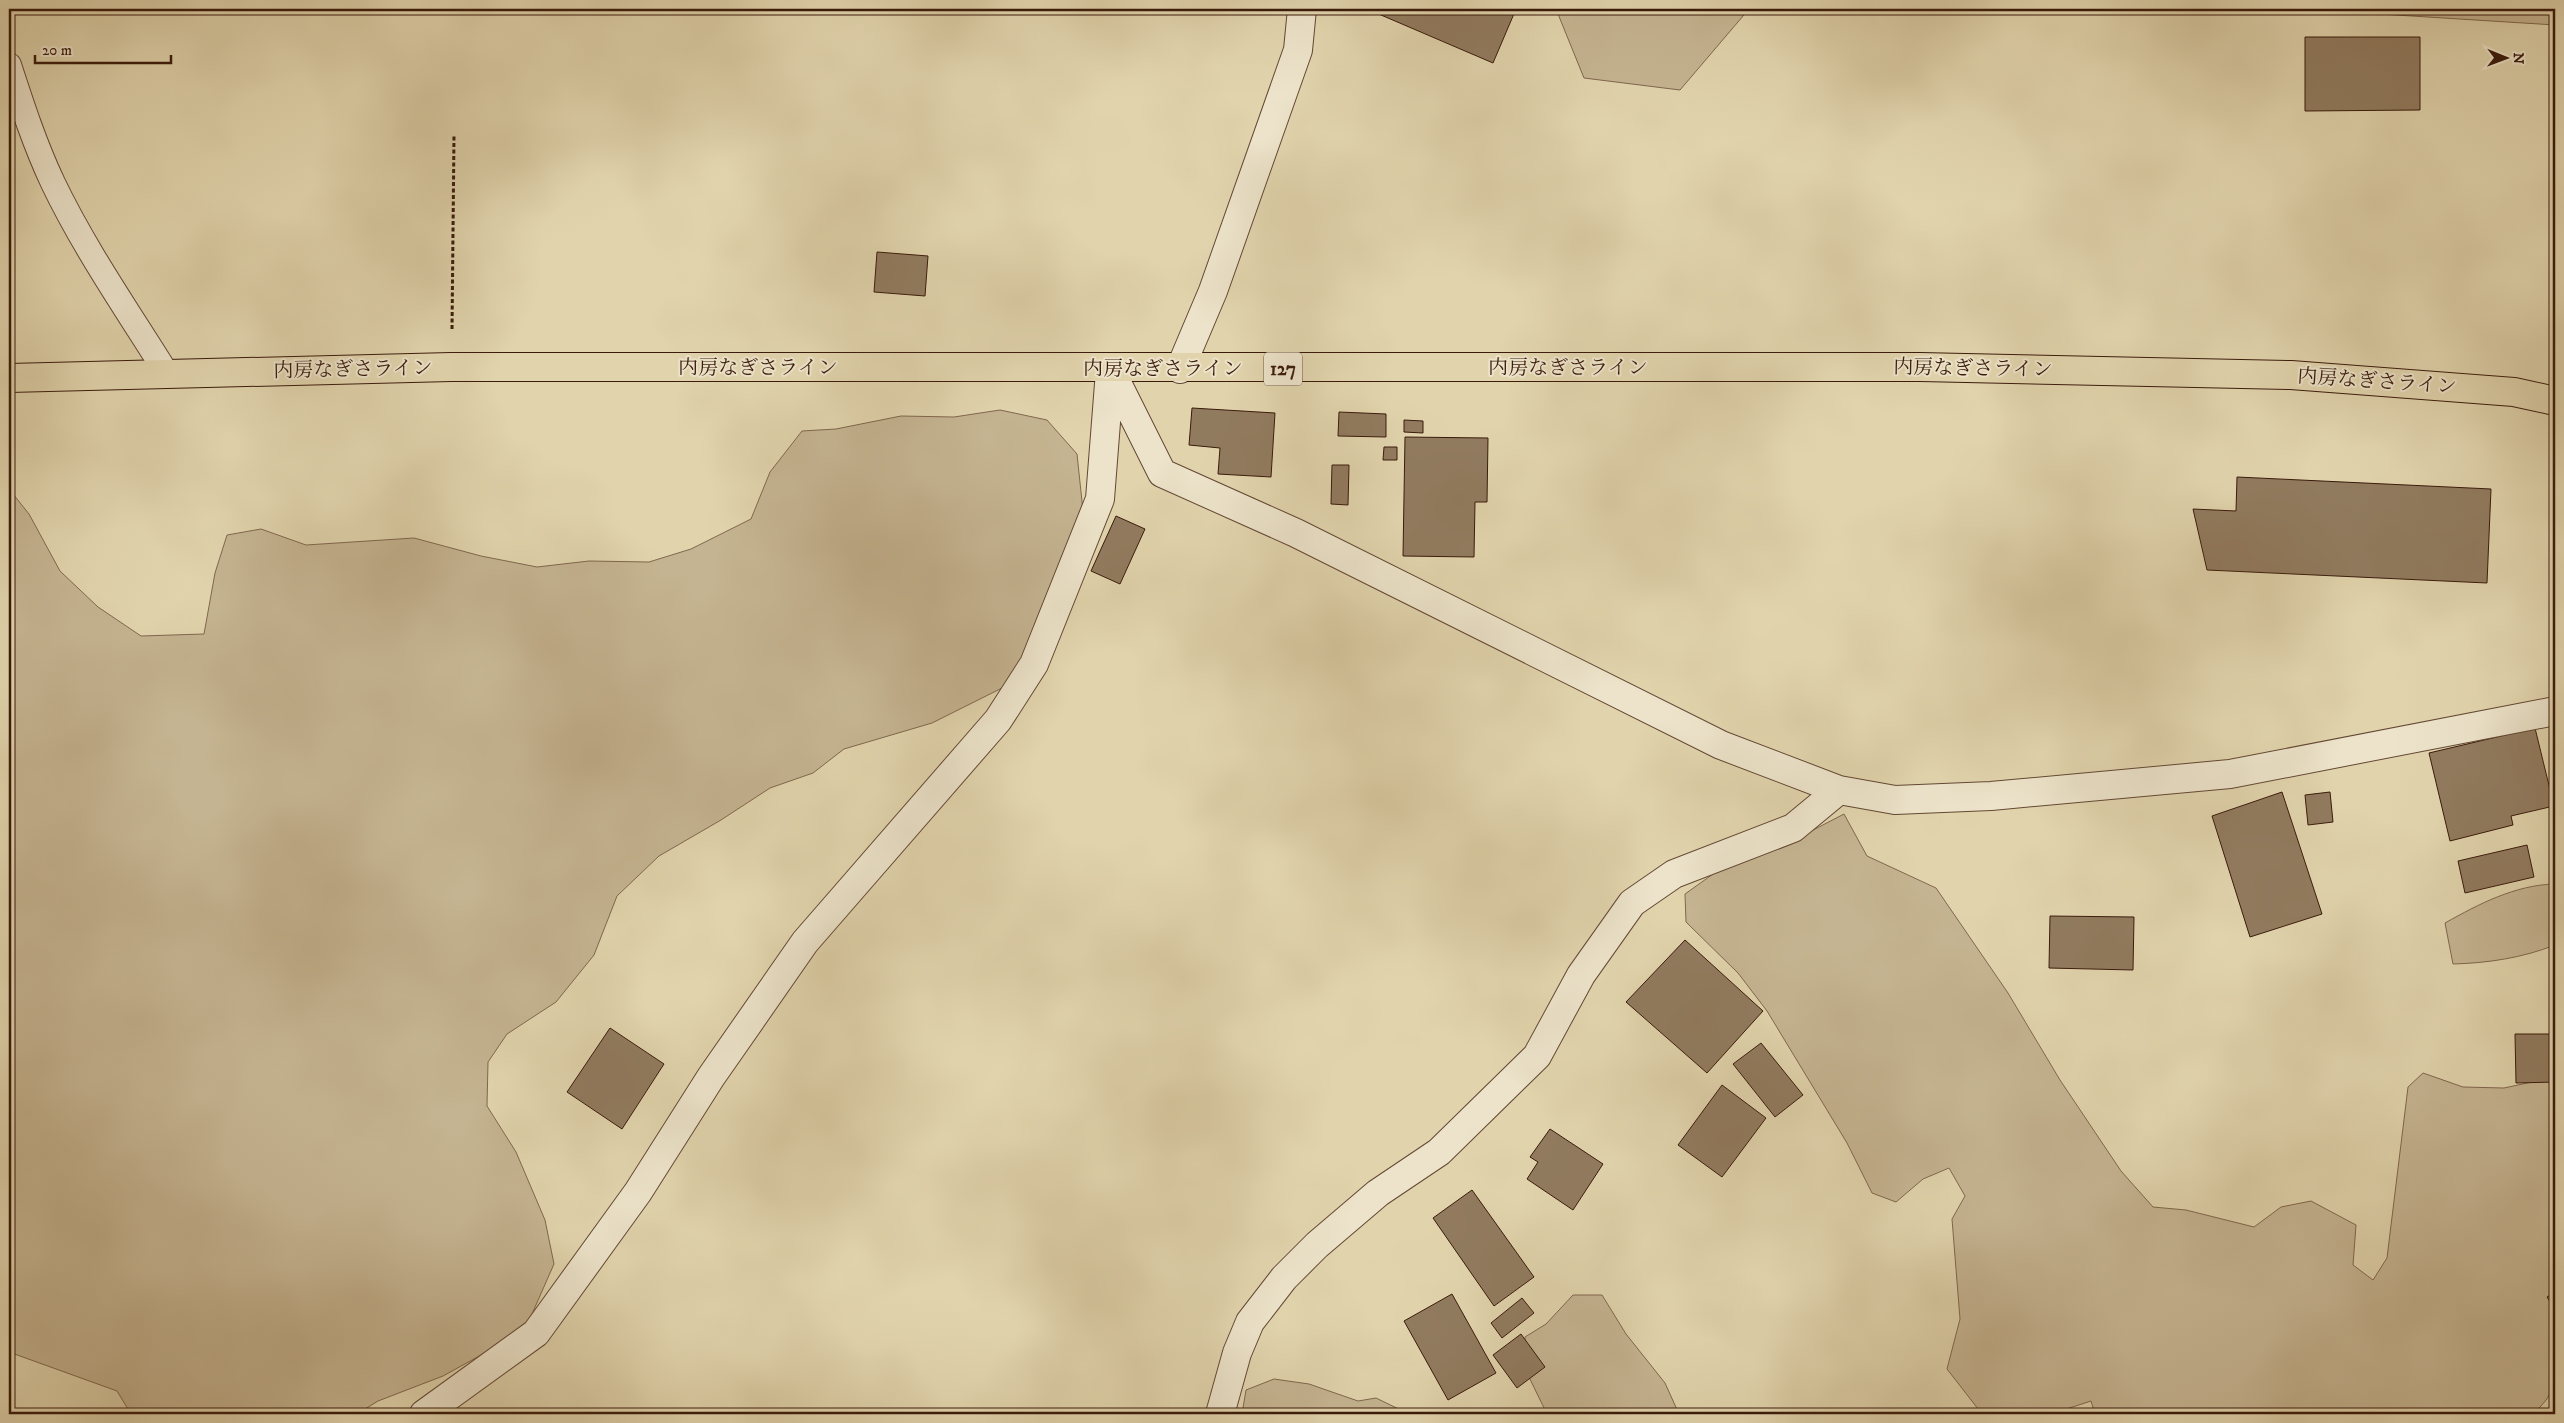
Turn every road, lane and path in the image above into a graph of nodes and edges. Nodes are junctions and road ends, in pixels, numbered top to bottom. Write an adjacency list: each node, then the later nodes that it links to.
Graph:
1 (1302, 9): 6 (street)
2 (9, 65): 7 (lane)
3 (454, 135): 4 (path)
4 (452, 368): 5 (highway, 内房なぎさライン / 127); 7 (highway, 内房なぎさライン / 127)
5 (1110, 369): 6 (highway, 内房なぎさライン / 127); 11 (street); 12 (street)
6 (1180, 369): 9 (highway, 内房なぎさライン / 127)
7 (167, 374): 8 (highway, 内房なぎさライン / 127)
8 (9, 378)
9 (2555, 401)
10 (2555, 711): 11 (street)
11 (1839, 790): 13 (street)
12 (424, 1414)
13 (1220, 1414)

